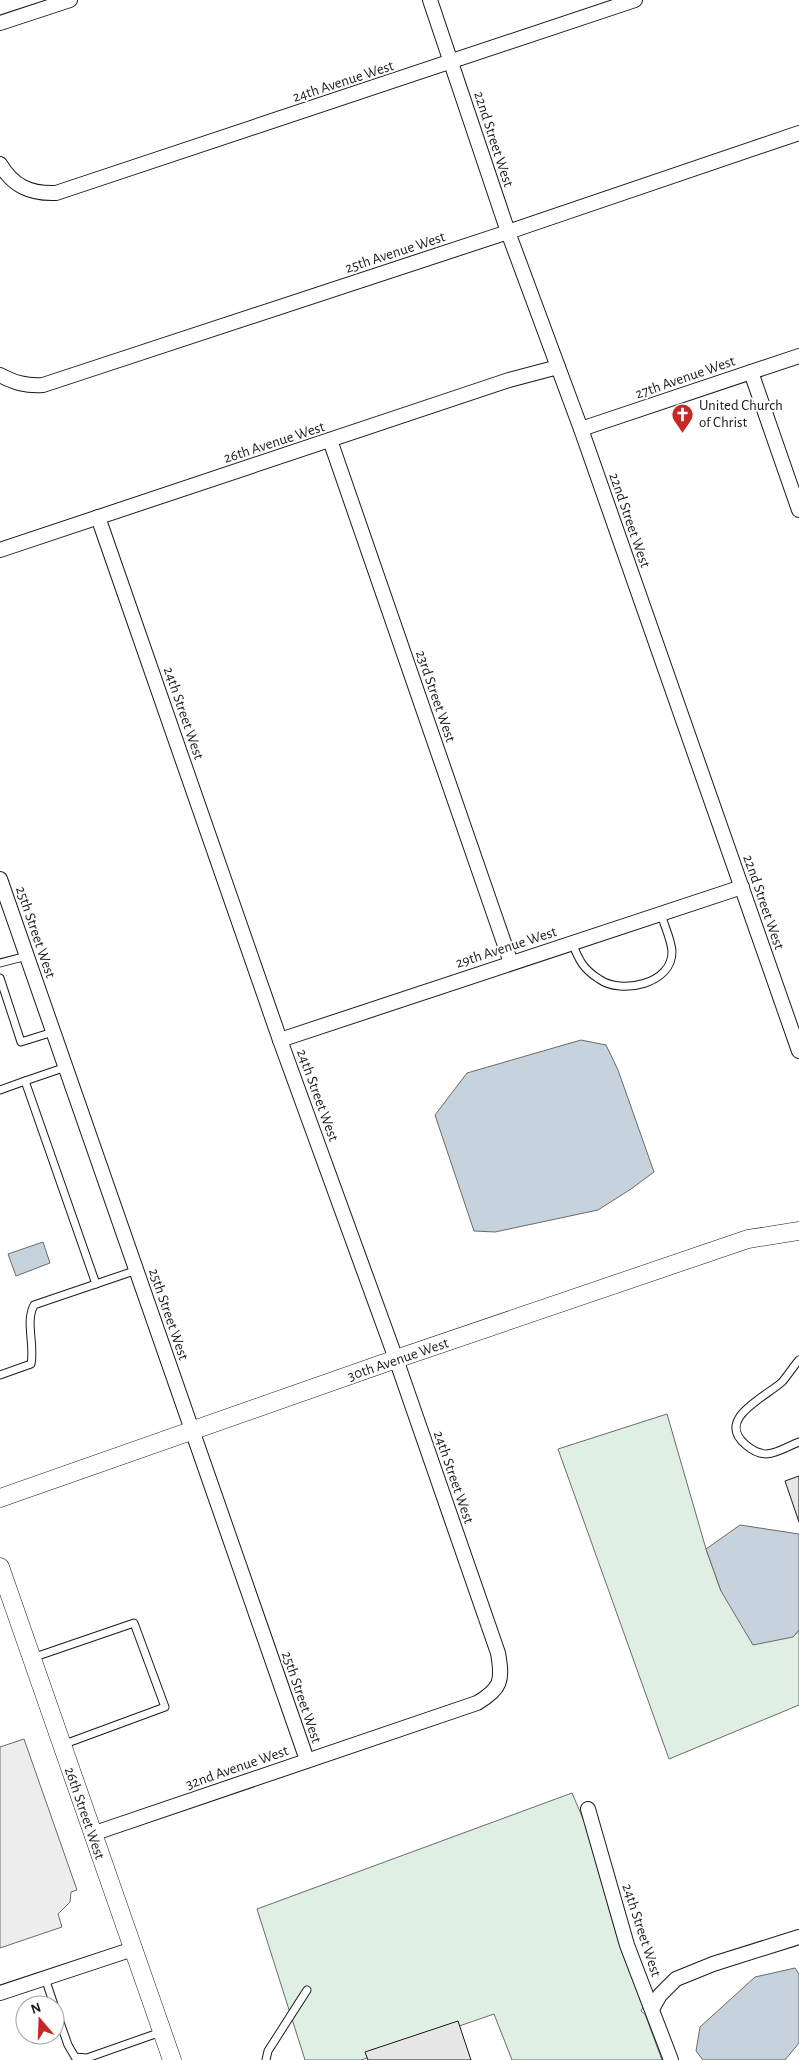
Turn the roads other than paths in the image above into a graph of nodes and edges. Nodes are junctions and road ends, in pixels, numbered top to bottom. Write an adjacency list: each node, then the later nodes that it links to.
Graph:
1 (70, 0): 4 (street)
2 (430, 0): 5 (street, 22nd Street West)
3 (634, 0): 5 (street, 24th Avenue West)
4 (0, 23)
5 (451, 62): 7 (street, 24th Avenue West); 8 (street, 22nd Street West)
6 (799, 133): 8 (street, 25th Avenue West)
7 (0, 164)
8 (508, 232): 10 (street, 22nd Street West); 12 (street, 25th Avenue West)
9 (799, 356): 11 (street, 27th Avenue West)
10 (558, 367): 13 (street, 22nd Street West); 14 (street, 26th Avenue West)
11 (752, 372): 13 (street, 27th Avenue West); 15 (street)
12 (0, 375)
13 (581, 429): 19 (street, 22nd Street West)
14 (330, 440): 16 (street, 26th Avenue West); 24 (street, 23rd Street West)
15 (799, 510)
16 (98, 518): 17 (street, 26th Avenue West); 27 (street, 24th Street West)
17 (0, 550)
18 (0, 879): 22 (street, 25th Street West)
19 (742, 888): 20 (street, 29th Avenue West); 28 (street, 22nd Street West)
20 (661, 914): 21 (street, 29th Avenue West); 21 (lane)
21 (572, 943): 24 (street, 29th Avenue West)
22 (27, 956): 23 (lane); 26 (street, 25th Street West)
23 (0, 963)
24 (512, 963): 27 (street, 29th Avenue West)
25 (0, 978): 26 (lane)
26 (53, 1032): 29 (street, 25th Street West)
27 (280, 1040): 35 (street, 24th Street West)
28 (798, 1042)
29 (66, 1067): 30 (lane); 33 (street, 25th Street West)
30 (25, 1081): 31 (lane); 34 (lane)
31 (0, 1090)
32 (799, 1231): 35 (street, 30th Avenue West)
33 (137, 1270): 34 (lane); 38 (street, 25th Street West)
34 (96, 1284): 37 (lane)
35 (396, 1359): 38 (street, 30th Avenue West); 43 (street, 24th Street West)
36 (799, 1360): 39 (lane)
37 (0, 1375)
38 (192, 1431): 40 (street, 30th Avenue West); 45 (street, 25th Street West)
39 (799, 1442)
40 (0, 1498)
41 (0, 1566): 42 (street, 26th Street West)
42 (32, 1658): 44 (street, 26th Street West); 44 (lane)
43 (499, 1684): 45 (street, 32nd Avenue West)
44 (62, 1745): 47 (street, 26th Street West)
45 (307, 1760): 47 (street, 32nd Avenue West)
46 (588, 1809): 54 (street, 24th Street West)
47 (92, 1834): 49 (street, 26th Street West)
48 (799, 1937): 54 (street)
49 (133, 1949): 50 (street); 55 (street, 26th Street West)
50 (45, 1978): 52 (street); 53 (lane)
51 (307, 1990): 58 (lane)
52 (0, 1993)
53 (50, 1995)
54 (652, 2009): 59 (street, 24th Street West)
55 (162, 2032): 56 (lane); 57 (street, 26th Street West)
56 (65, 2037)
57 (172, 2060)
58 (266, 2060)
59 (671, 2060)

